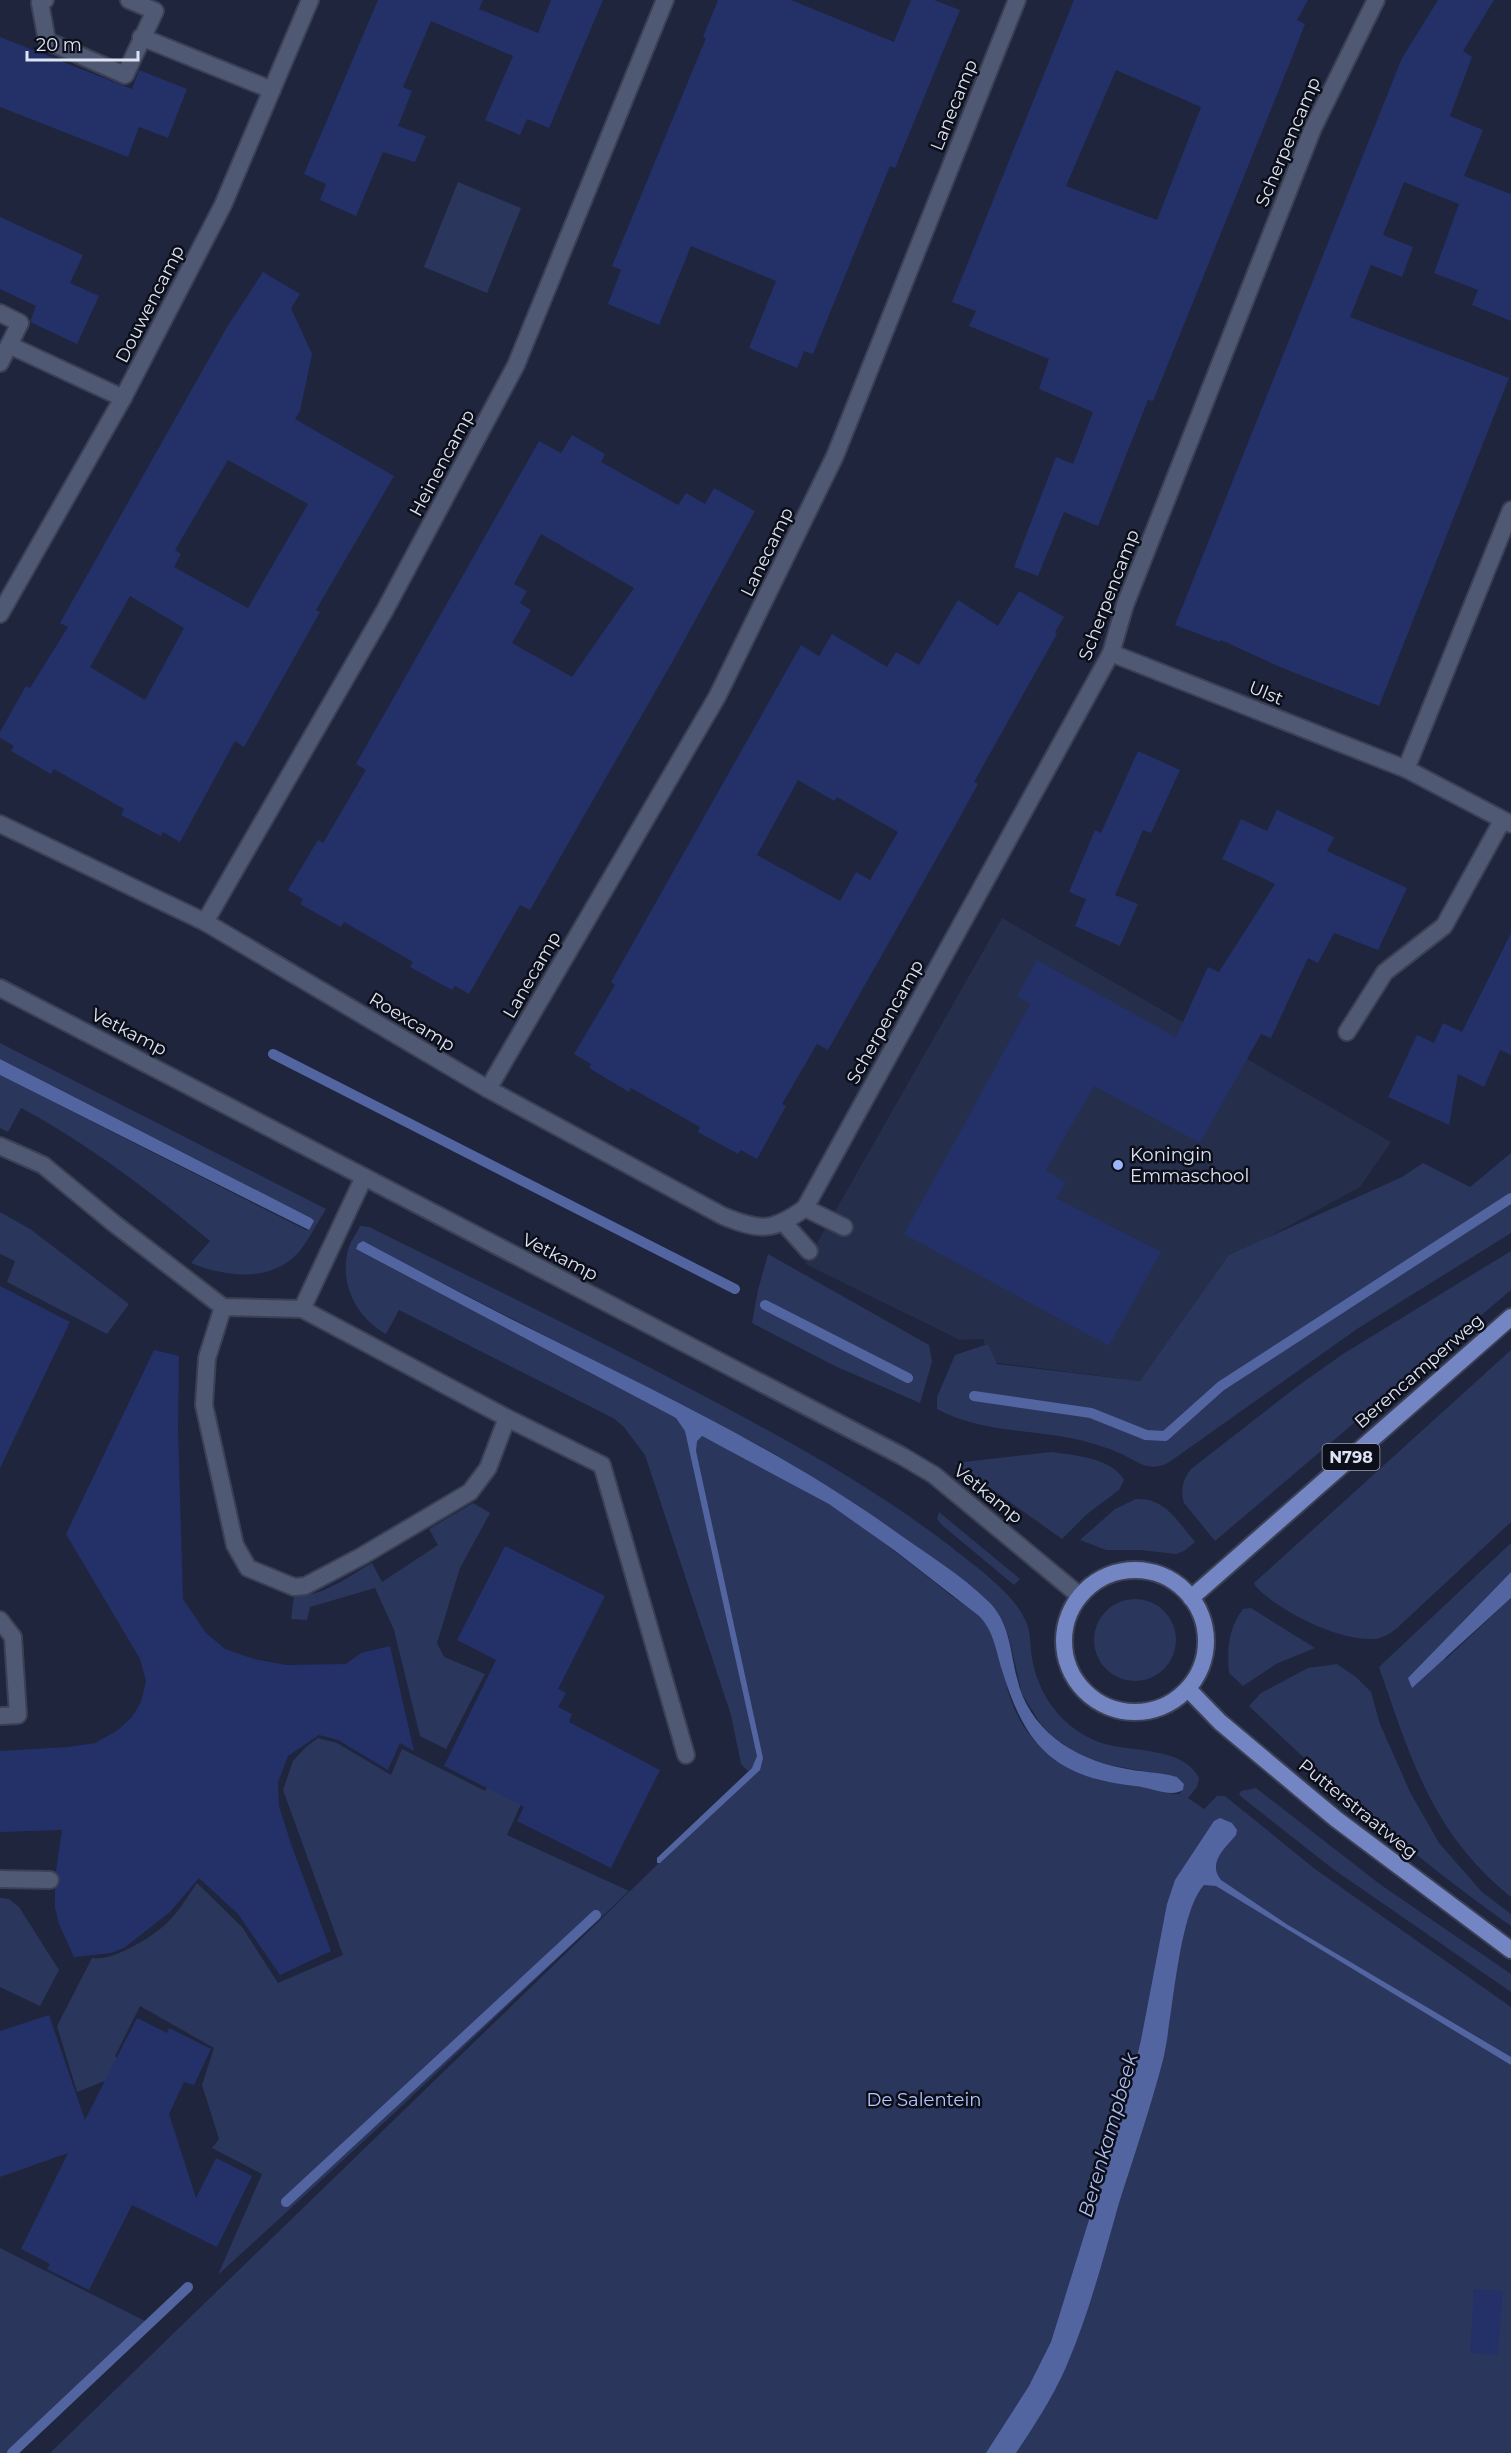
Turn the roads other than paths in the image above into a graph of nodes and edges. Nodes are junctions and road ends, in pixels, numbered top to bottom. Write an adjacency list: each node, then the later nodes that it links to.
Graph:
1 (45, 0): 7 (street)
2 (129, 0): 7 (street)
3 (310, 0): 8 (street, Douwencamp)
4 (665, 0): 19 (street, Heinencamp)
5 (1017, 0): 22 (street, Lanecamp)
6 (1376, 0): 15 (street, Scherpencamp)
7 (141, 37): 8 (street)
8 (272, 90): 12 (street, Douwencamp)
9 (0, 313): 10 (street)
10 (9, 345): 11 (street); 12 (street)
11 (0, 363)
12 (123, 398): 14 (street, Douwencamp)
13 (1511, 510): 16 (street)
14 (0, 614)
15 (1111, 653): 16 (street, Ulst); 25 (street, Scherpencamp)
16 (1406, 769): 17 (street, Ulst)
17 (1506, 822): 21 (street, Ulst)
18 (0, 824): 19 (street, Roexcamp)
19 (205, 922): 22 (street, Roexcamp)
20 (0, 988): 24 (street, Vetkamp)
21 (1347, 1032)
22 (488, 1089): 26 (street, Roexcamp)
23 (0, 1146): 29 (street)
24 (364, 1177): 30 (street); 33 (street, Vetkamp)
25 (805, 1208): 26 (street, Roexcamp); 27 (street)
26 (784, 1223): 28 (street)
27 (844, 1227)
28 (809, 1251)
29 (223, 1307): 30 (street); 32 (street)
30 (302, 1309): 32 (street)
31 (1511, 1317): 34 (main road, Berencamperweg / N798)
32 (507, 1419): 38 (street)
33 (1080, 1596): 34 (main road); 36 (main road)
34 (1191, 1598): 36 (main road)
35 (0, 1620): 37 (street)
36 (1188, 1689): 41 (main road, Putterstraatweg)
37 (0, 1716)
38 (686, 1755)
39 (0, 1879): 40 (street)
40 (50, 1880)
41 (1511, 1950)

